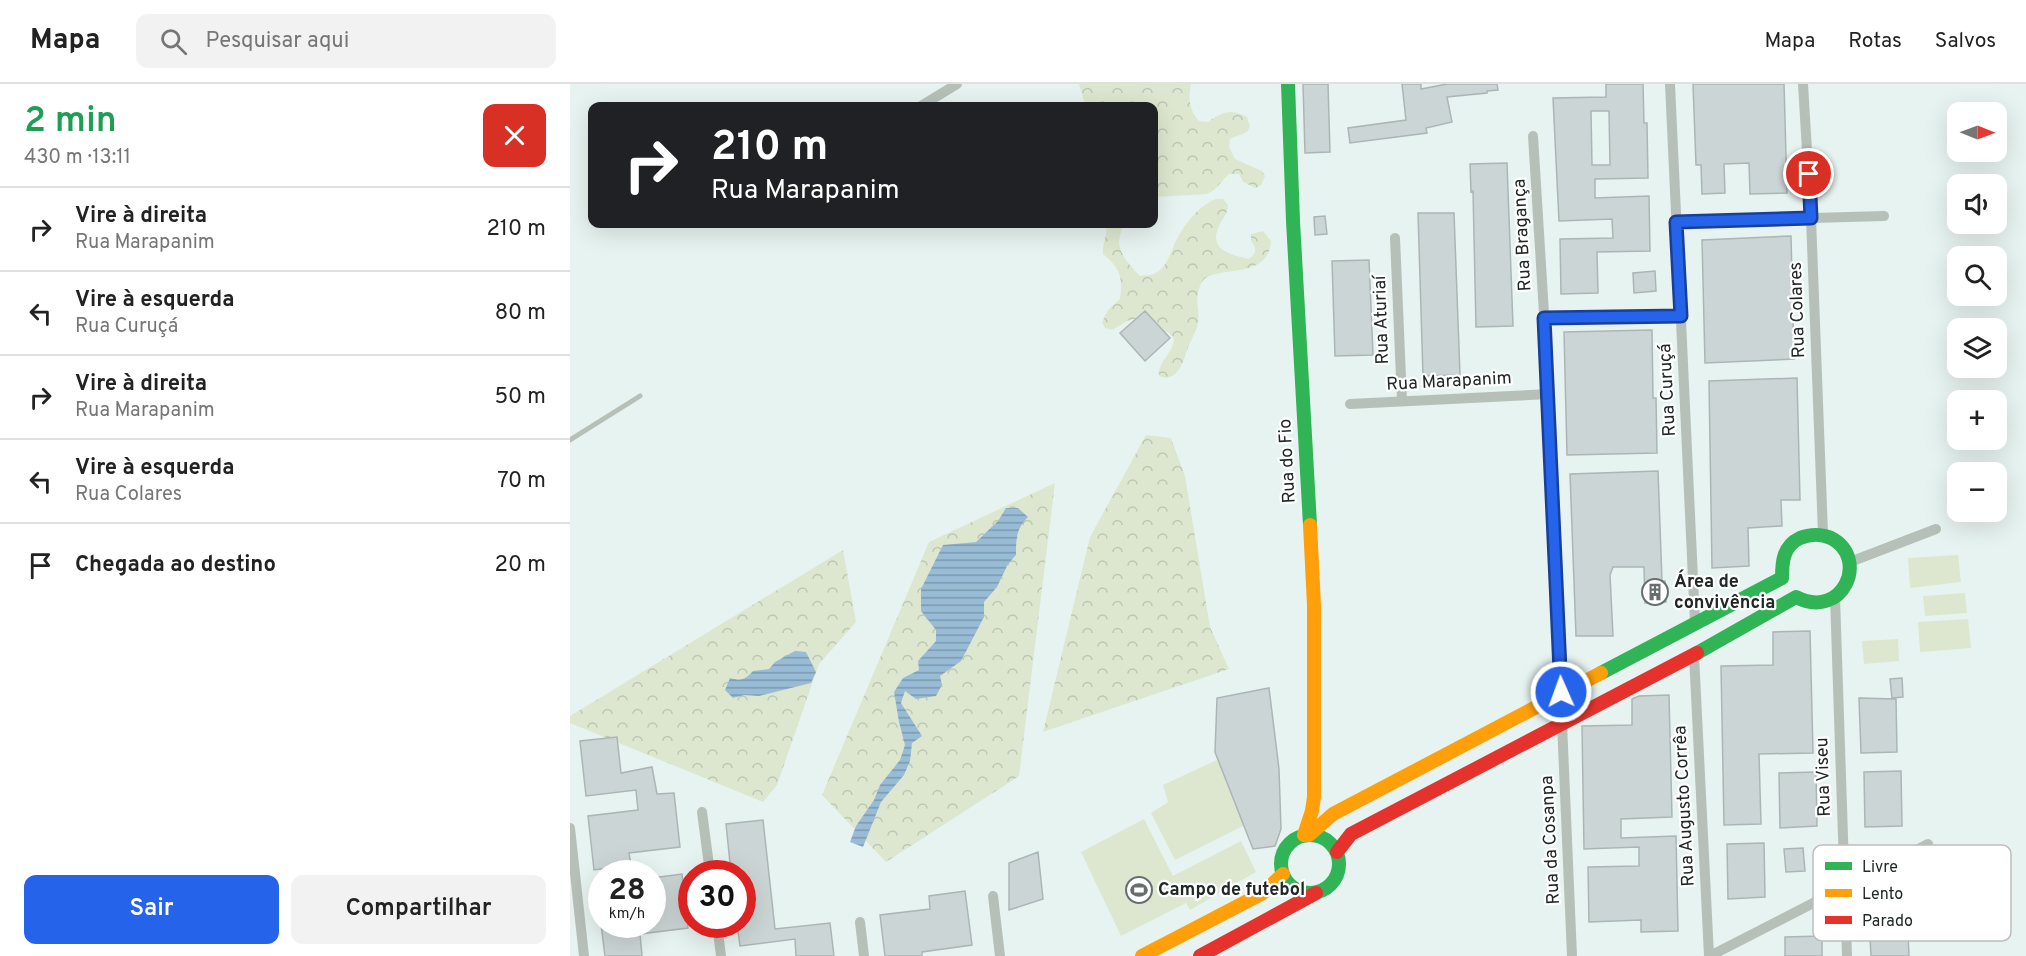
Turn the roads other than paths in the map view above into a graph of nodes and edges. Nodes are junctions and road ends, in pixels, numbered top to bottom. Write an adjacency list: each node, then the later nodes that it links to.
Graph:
1 (957, 84): 5 (street)
2 (1288, 84): 28 (street, Rua do Fio)
3 (1670, 84): 9 (street, Rua Curuçá)
4 (1803, 84): 8 (street, Rua Colares)
5 (928, 102)
6 (1533, 136): 12 (street, Rua Bragança)
7 (1884, 216): 8 (street)
8 (1811, 218): 9 (street); 19 (street, Rua Colares)
9 (1676, 222): 11 (street, Rua Curuçá)
10 (1395, 238): 15 (street, Rua Aturiaí)
11 (1681, 316): 12 (street); 22 (street, Rua Curuçá)
12 (1544, 318): 13 (street, Rua Bragança)
13 (1549, 394): 15 (street, Rua Marapanim); 24 (street, Rua Bragança)
14 (640, 396): 17 (lane)
15 (1402, 401): 16 (street, Rua Marapanim)
16 (1350, 404)
17 (570, 440)
18 (1936, 529): 20 (street)
19 (1823, 534): 20 (street); 22 (street)
20 (1850, 562): 21 (street)
21 (1835, 597): 23 (street); 29 (street, Rua Viseu)
22 (1695, 622): 24 (street)
23 (1694, 655): 25 (street); 46 (street, Rua Augusto Corrêa)
24 (1561, 692): 28 (street)
25 (1562, 723): 30 (street); 45 (street, Rua da Cosanpa)
26 (702, 812): 31 (street)
27 (570, 828): 39 (street)
28 (1306, 835): 30 (street); 32 (street)
29 (1843, 845)
30 (1337, 852): 33 (street)
31 (708, 860)
32 (1282, 873): 33 (street); 43 (street)
33 (1316, 893): 44 (street)
34 (993, 896): 42 (street)
35 (1813, 903): 46 (street)
36 (860, 921): 41 (street)
37 (719, 938): 40 (street)
38 (1846, 941): 47 (street, Rua Viseu)
39 (584, 956)
40 (721, 956)
41 (864, 956)
42 (1000, 956)
43 (1142, 956)
44 (1200, 956)
45 (1572, 956)
46 (1709, 956)
47 (1847, 956)

